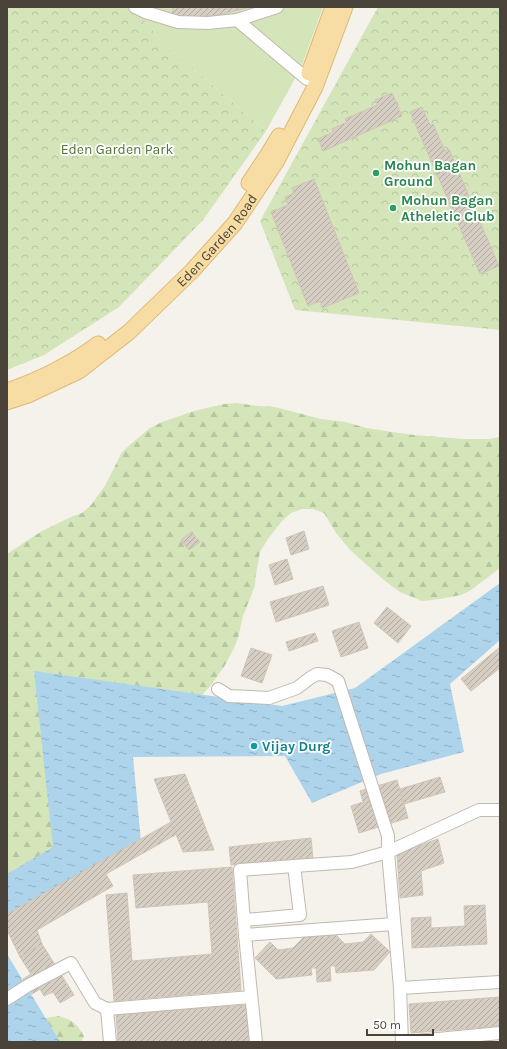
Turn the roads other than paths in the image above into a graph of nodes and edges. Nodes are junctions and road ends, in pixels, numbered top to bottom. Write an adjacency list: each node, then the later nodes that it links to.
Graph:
1 (135, 7): 5 (lane)
2 (277, 7): 5 (lane)
3 (333, 7): 6 (main road, Eden Garden Road)
4 (345, 7): 8 (main road, Eden Garden Road)
5 (237, 20): 6 (lane)
6 (307, 79): 7 (main road, Eden Garden Road)
7 (7, 391)
8 (7, 402)
9 (218, 689): 11 (lane)
10 (500, 810): 11 (lane)
11 (388, 852): 12 (lane); 14 (lane)
12 (294, 866): 13 (lane); 13 (lane)
13 (244, 920): 15 (lane)
14 (394, 924): 15 (lane); 17 (lane)
15 (245, 936): 18 (lane)
16 (500, 982): 17 (lane)
17 (400, 988): 24 (lane)
18 (251, 997): 20 (lane); 23 (lane)
19 (7, 999): 20 (lane)
20 (107, 1009): 22 (lane)
21 (500, 1033): 25 (lane)
22 (110, 1042)
23 (256, 1042)
24 (402, 1042)
25 (407, 1042)

